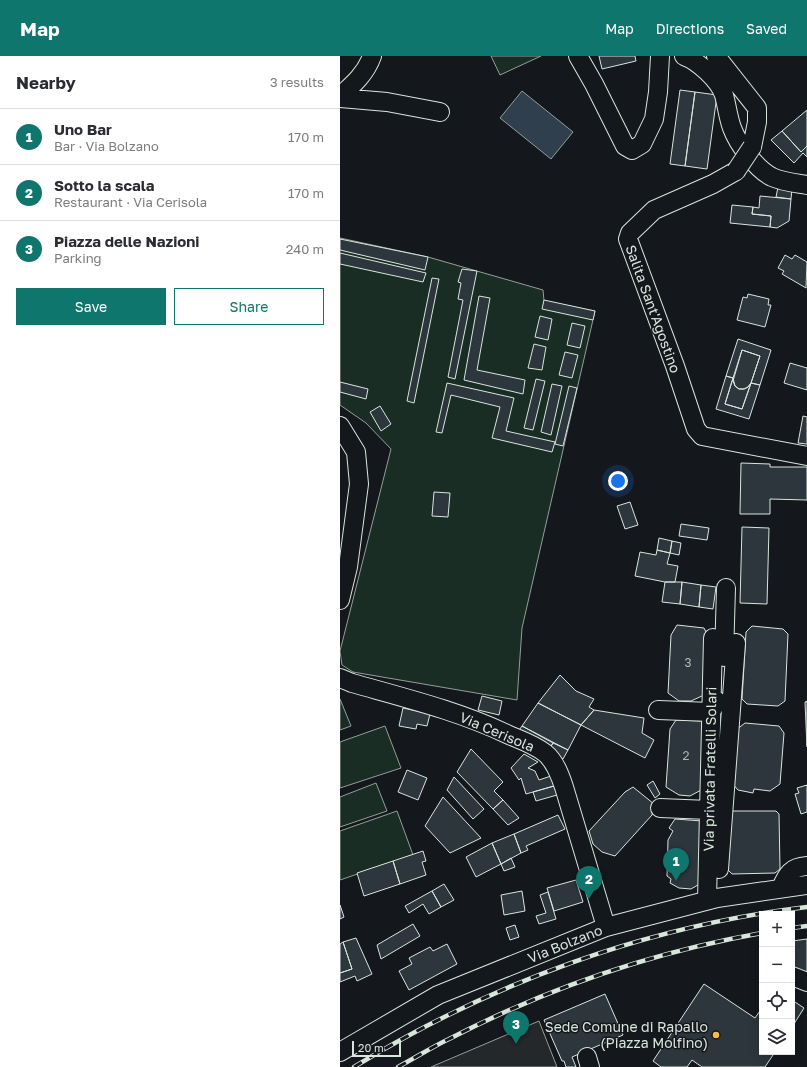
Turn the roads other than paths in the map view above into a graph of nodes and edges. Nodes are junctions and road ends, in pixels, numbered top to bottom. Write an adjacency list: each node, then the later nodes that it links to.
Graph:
1 (372, 56): 6 (street)
2 (578, 56): 3 (street)
3 (660, 56)
4 (684, 56): 8 (street)
5 (716, 56): 10 (street, Salita Sant'Agostino, bridge)
6 (340, 97): 7 (street)
7 (440, 112)
8 (807, 185)
9 (340, 426): 12 (street)
10 (807, 456)
11 (726, 588): 17 (street)
12 (340, 600)
13 (713, 638): 17 (street, Via privata Fratelli Solari)
14 (736, 643): 23 (street)
15 (340, 678): 24 (street, Via Cerisola)
16 (658, 710): 17 (street)
17 (711, 712): 19 (street, Via privata Fratelli Solari)
18 (660, 808): 19 (street)
19 (709, 810): 23 (street, Via privata Fratelli Solari)
20 (807, 866): 22 (street)
21 (807, 885): 22 (street, Via Bolzano)
22 (781, 888): 23 (street, Via Bolzano)
23 (712, 899): 24 (street, Via Bolzano)
24 (606, 927): 27 (street, Via Bolzano)
25 (795, 977): 26 (street)
26 (807, 982)
27 (340, 1052)

